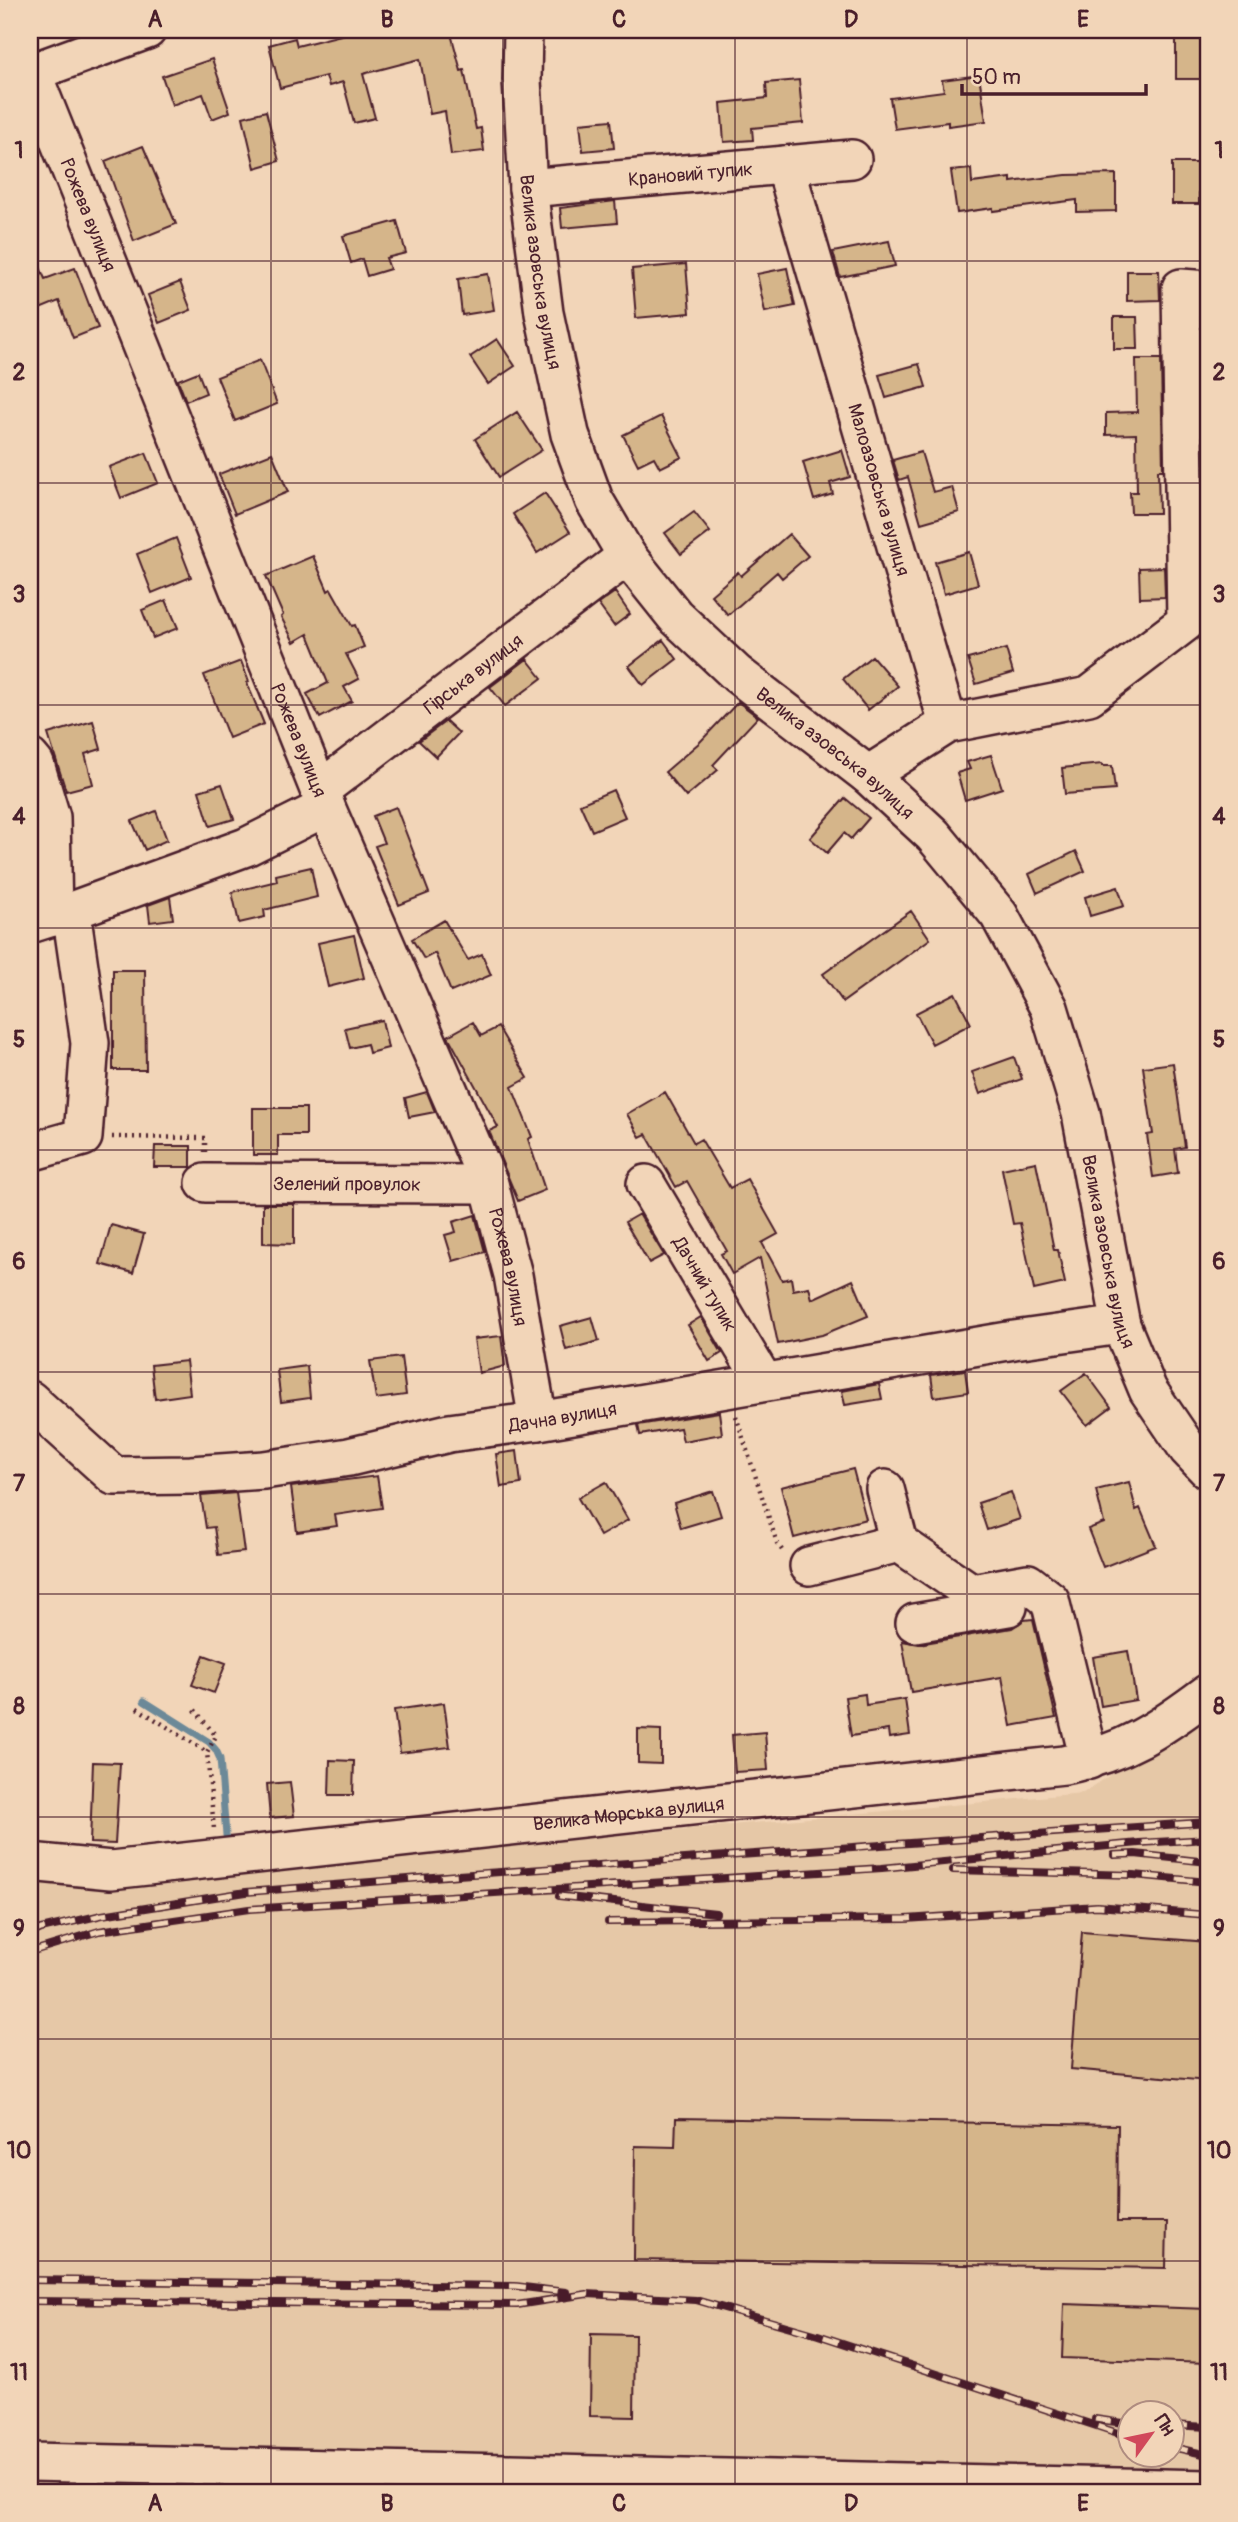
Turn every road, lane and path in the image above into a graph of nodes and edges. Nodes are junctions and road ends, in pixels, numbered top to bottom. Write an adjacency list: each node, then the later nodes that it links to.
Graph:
1 (148, 30): 3 (street)
2 (523, 30): 6 (street, Велика азовська вулиця)
3 (30, 71): 13 (street, Рожева вулиця)
4 (852, 159): 5 (street, Крановий тупик)
5 (785, 165): 6 (street, Крановий тупик); 10 (street, Малоазовська вулиця)
6 (528, 188): 9 (street, Велика азовська вулиця)
7 (1208, 290): 8 (street)
8 (1197, 543): 10 (street)
9 (627, 556): 12 (street, Велика азовська вулиця); 13 (street, Гірська вулиця)
10 (948, 724): 12 (street)
11 (30, 758): 14 (street)
12 (868, 775): 21 (street, Велика азовська вулиця)
13 (323, 798): 14 (street, Гірська вулиця); 19 (street, Рожева вулиця)
14 (51, 917): 15 (street)
15 (83, 1137): 16 (path); 17 (street)
16 (205, 1138)
17 (30, 1152)
18 (205, 1183): 19 (street, Зелений провулок)
19 (489, 1184): 24 (street, Рожева вулиця)
20 (646, 1184): 22 (street, Дачний тупик)
21 (1121, 1325): 22 (street, Дачна вулиця); 26 (street, Велика азовська вулиця)
22 (764, 1382): 24 (street, Дачна вулиця)
23 (30, 1400): 24 (street, Дачна вулиця)
24 (538, 1421)
25 (740, 1433): 28 (path)
26 (1208, 1470)
27 (885, 1489): 29 (street)
28 (777, 1543)
29 (899, 1543): 30 (street); 31 (street)
30 (809, 1566)
31 (1050, 1600): 32 (street); 37 (street)
32 (915, 1623)
33 (1208, 1693): 37 (street, Велика Морська вулиця)
34 (137, 1708): 36 (path)
35 (195, 1710): 36 (path)
36 (207, 1752): 38 (path)
37 (1089, 1760): 38 (street, Велика Морська вулиця)
38 (216, 1858): 39 (street, Велика Морська вулиця)
39 (30, 1862)
40 (30, 2462): 41 (street)
41 (1208, 2489)

